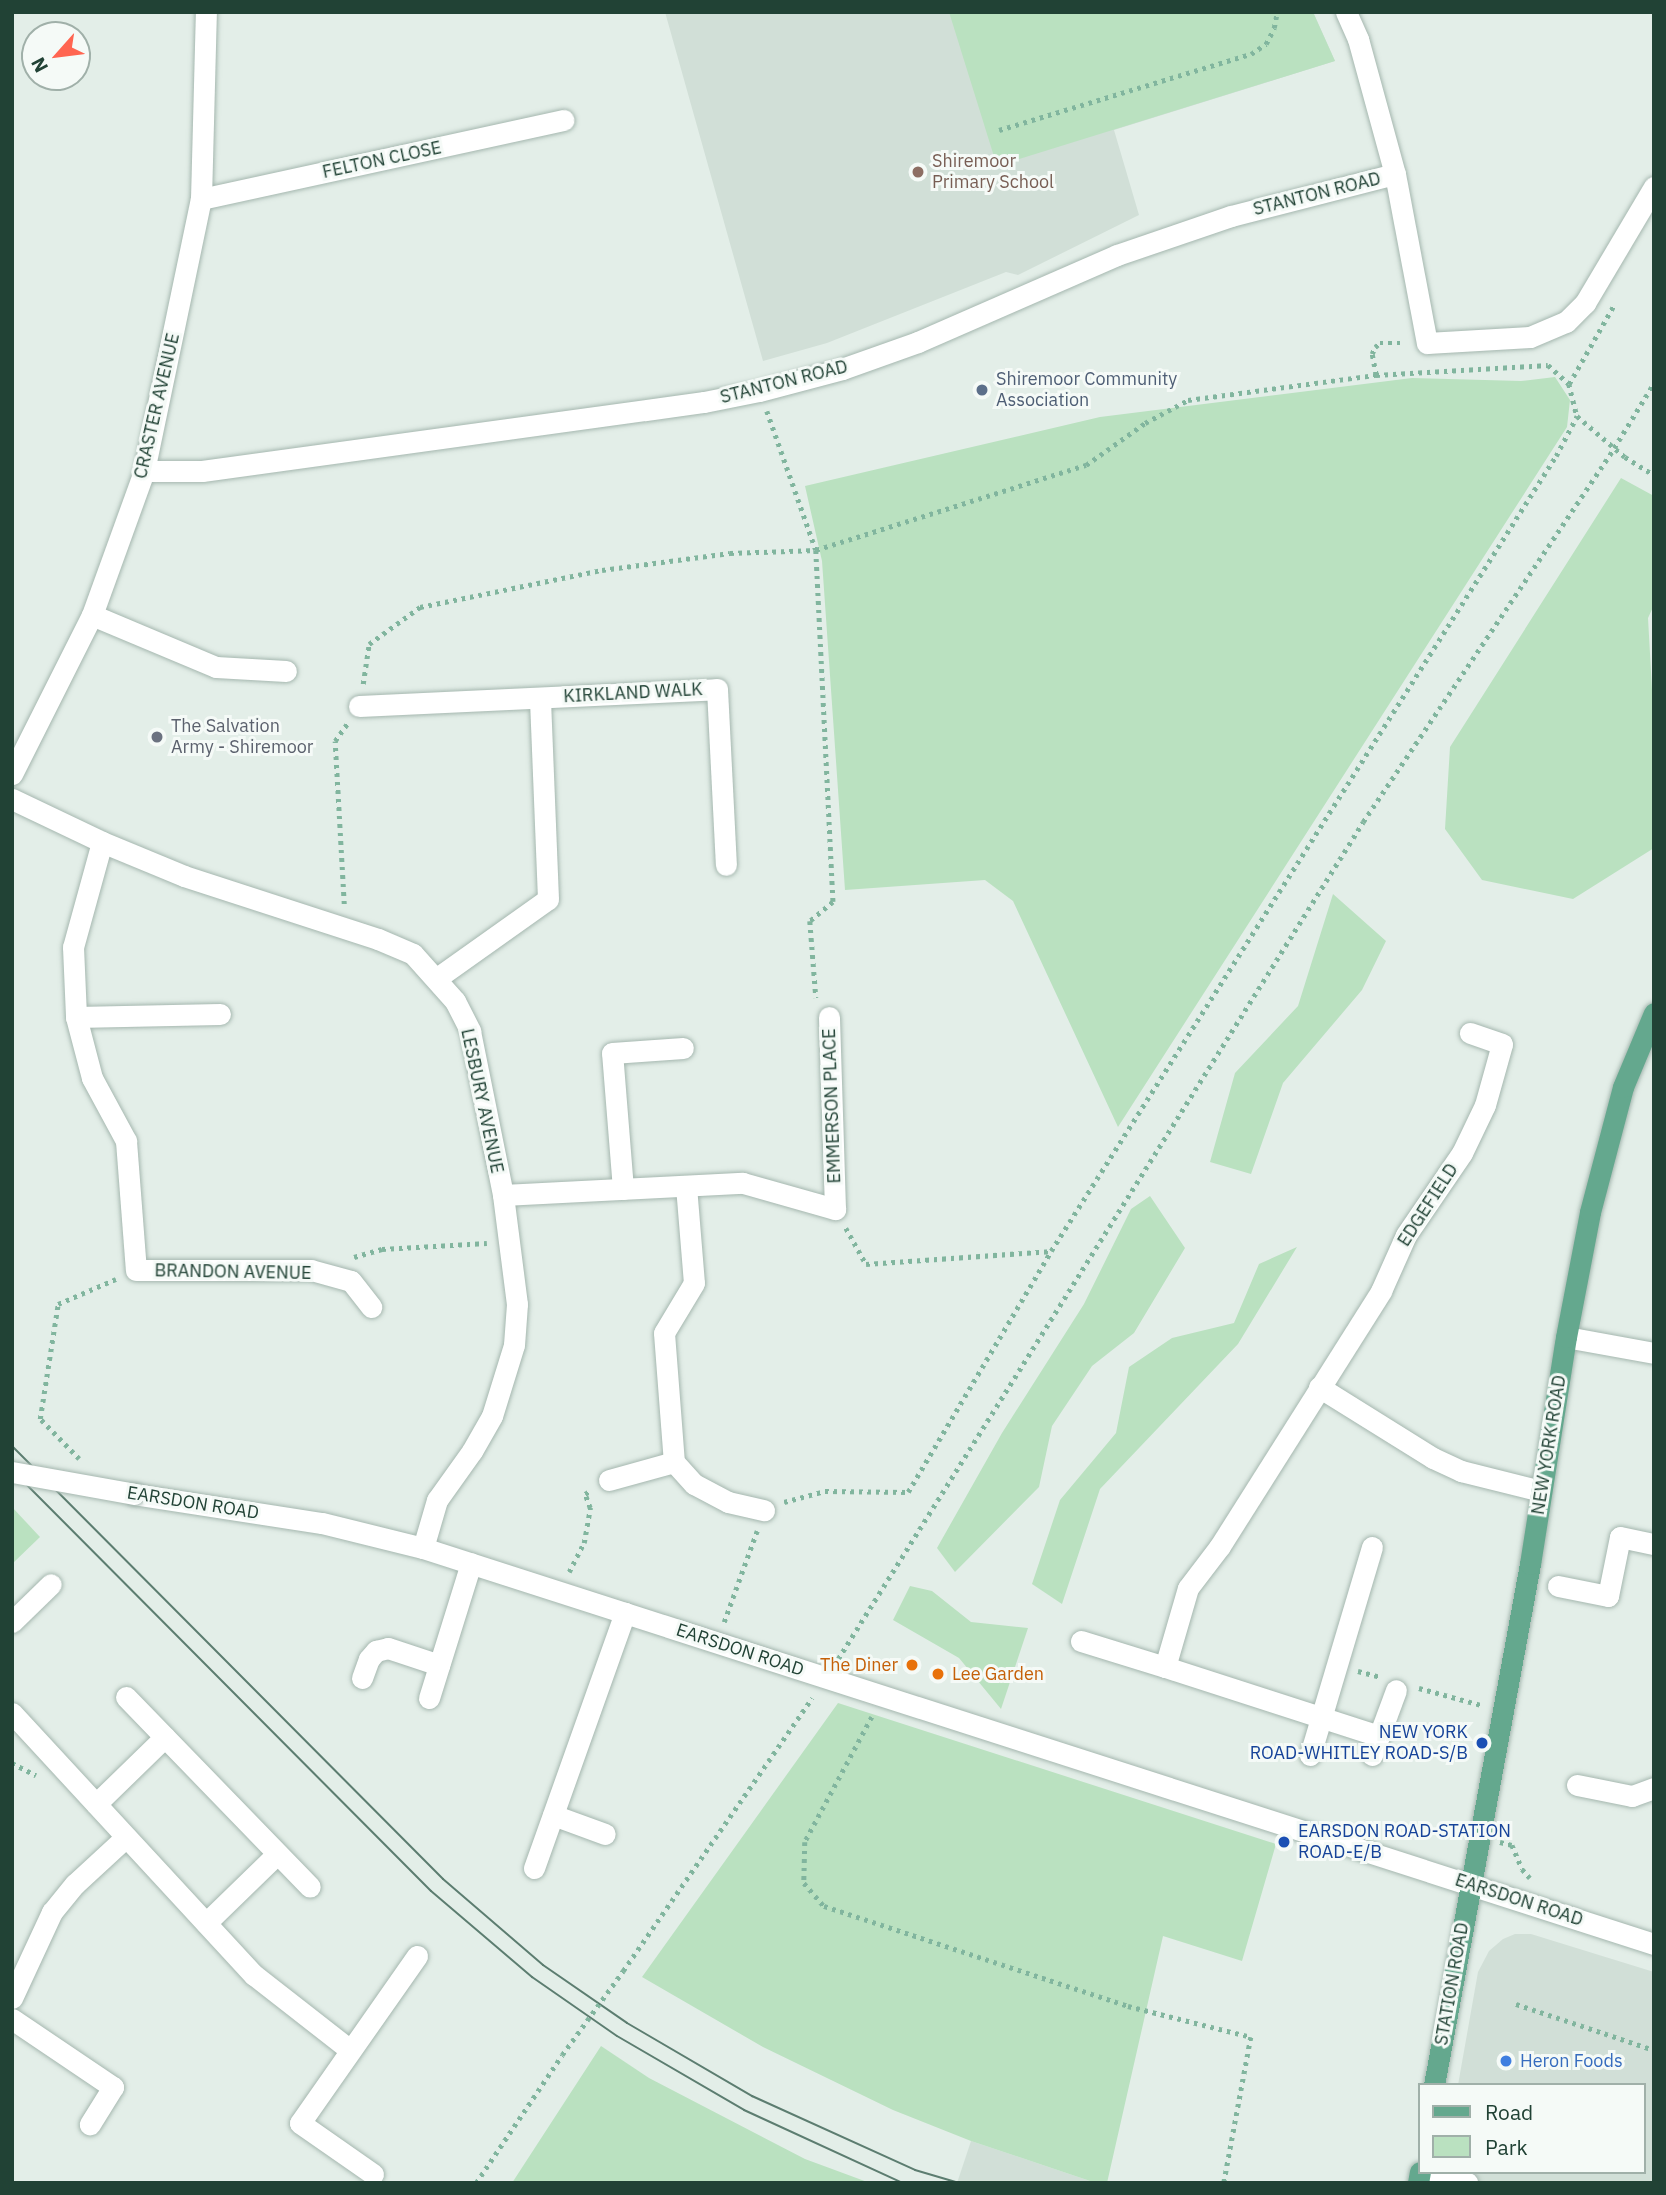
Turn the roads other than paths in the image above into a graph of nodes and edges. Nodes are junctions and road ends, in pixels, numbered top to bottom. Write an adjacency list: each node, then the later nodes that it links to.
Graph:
1 (206, 12): 6 (street, CRASTER AVENUE)
2 (1346, 12): 4 (street)
3 (563, 120): 6 (street, FELTON CLOSE)
4 (1395, 174): 5 (street); 7 (street, STANTON ROAD)
5 (1654, 187)
6 (201, 199): 7 (street, CRASTER AVENUE)
7 (144, 471): 8 (street, CRASTER AVENUE)
8 (92, 615): 9 (street); 12 (street, CRASTER AVENUE)
9 (286, 671)
10 (540, 698): 11 (street, KIRKLAND WALK); 15 (street, KIRKLAND WALK); 16 (street, KIRKLAND WALK)
11 (359, 706)
12 (12, 774)
13 (12, 799): 14 (street, LESBURY AVENUE)
14 (102, 842): 16 (street, LESBURY AVENUE); 19 (street, BRANDON AVENUE)
15 (726, 865)
16 (437, 978): 25 (street, LESBURY AVENUE)
17 (1654, 1013): 27 (main road, NEW YORK ROAD)
18 (220, 1014): 19 (street)
19 (76, 1017): 26 (street, BRANDON AVENUE)
20 (829, 1017): 23 (street, EMMERSON PLACE)
21 (1470, 1033): 29 (street, EDGEFIELD)
22 (683, 1048): 24 (street)
23 (686, 1186): 24 (street, EMMERSON PLACE); 30 (street)
24 (623, 1189): 25 (street, EMMERSON PLACE)
25 (503, 1195): 37 (street, LESBURY AVENUE)
26 (371, 1307)
27 (1566, 1337): 28 (street); 33 (main road, NEW YORK ROAD)
28 (1654, 1353)
29 (1320, 1387): 33 (street); 45 (street, EDGEFIELD)
30 (674, 1462): 32 (street); 34 (street)
31 (12, 1472): 37 (street, EARSDON ROAD, bridge)
32 (609, 1480)
33 (1541, 1491): 62 (main road, NEW YORK ROAD)
34 (764, 1510)
35 (1654, 1544): 40 (street)
36 (1373, 1547): 51 (street)
37 (423, 1548): 38 (street, EARSDON ROAD)
38 (471, 1563): 41 (street, EARSDON ROAD); 44 (street)
39 (51, 1584): 42 (street)
40 (1558, 1586)
41 (625, 1613): 57 (street); 62 (street, EARSDON ROAD)
42 (12, 1622)
43 (1081, 1641): 45 (street)
44 (439, 1665): 46 (street); 49 (street)
45 (1165, 1667): 51 (street)
46 (362, 1678)
47 (1396, 1690): 51 (street)
48 (126, 1697): 52 (street)
49 (429, 1698)
50 (12, 1713): 56 (street)
51 (1321, 1720): 53 (street)
52 (165, 1737): 56 (street); 60 (street)
53 (1310, 1755)
54 (1577, 1785): 55 (street)
55 (1654, 1788)
56 (96, 1804): 59 (street)
57 (553, 1815): 58 (street); 61 (street)
58 (605, 1834)
59 (126, 1837): 64 (street); 67 (street)
60 (277, 1854): 63 (street); 64 (street)
61 (534, 1868)
62 (1470, 1884): 65 (street, EARSDON ROAD); 70 (main road, STATION ROAD)
63 (310, 1888)
64 (206, 1923): 69 (street)
65 (1654, 1944)
66 (417, 1956): 69 (street)
67 (12, 1998)
68 (12, 2019): 71 (street)
69 (350, 2050): 72 (street)
70 (1434, 2083)
71 (90, 2124)
72 (373, 2174)
73 (1438, 2174): 74 (street)
74 (1467, 2183)

